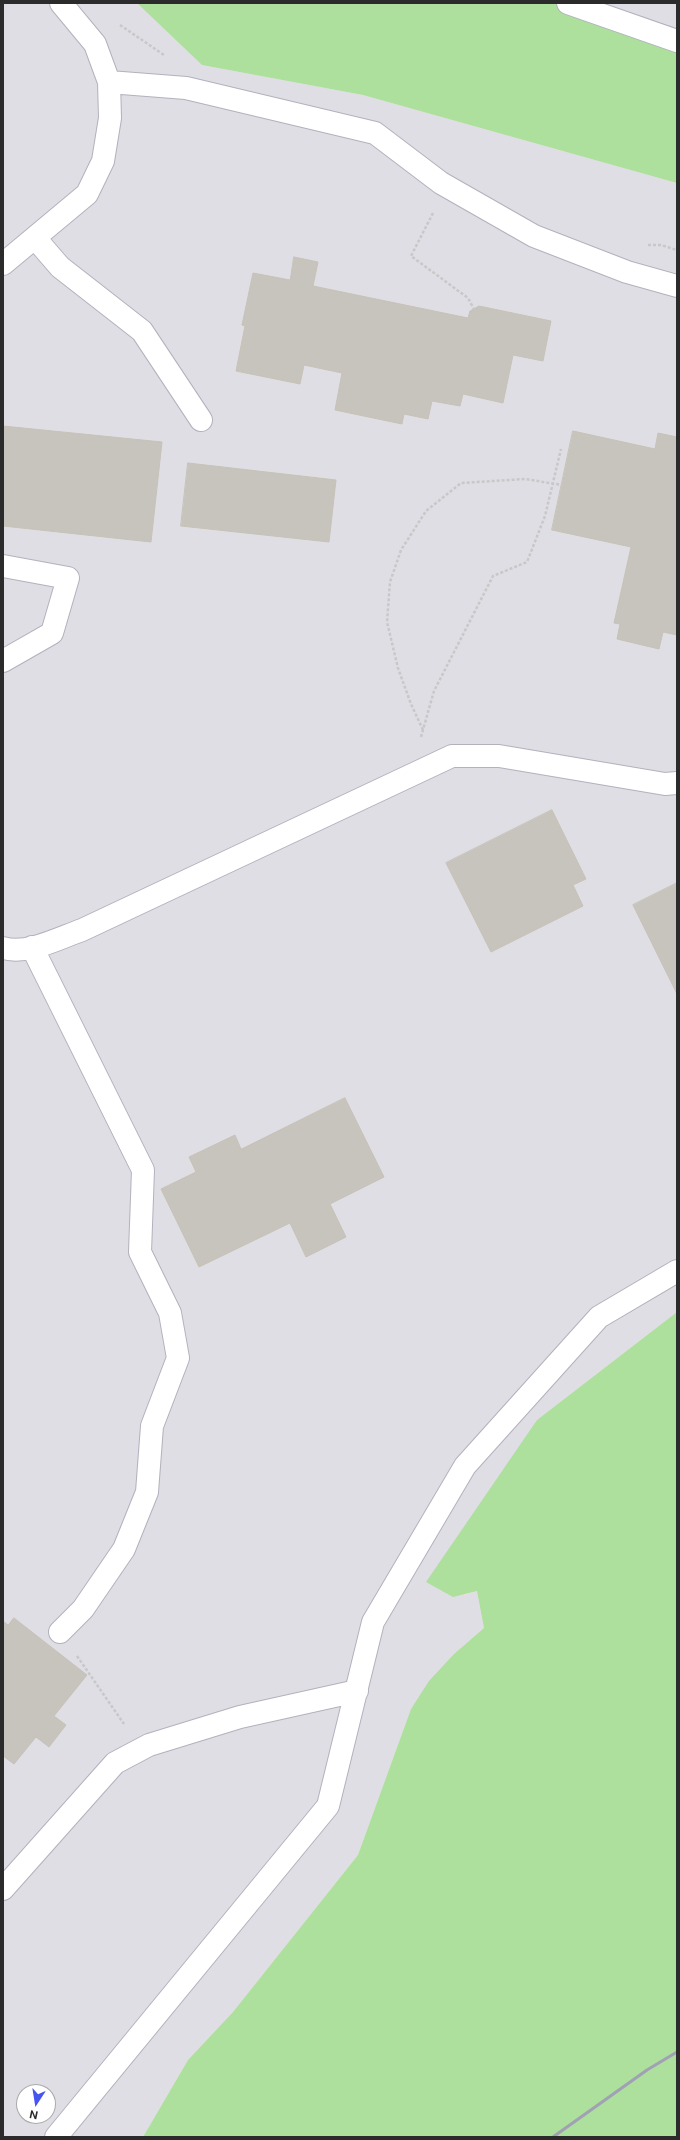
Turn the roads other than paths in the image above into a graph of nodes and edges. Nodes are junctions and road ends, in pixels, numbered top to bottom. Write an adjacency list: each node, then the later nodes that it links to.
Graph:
1 (61, 3): 4 (street)
2 (568, 3): 3 (street)
3 (677, 41)
4 (109, 82): 5 (street); 7 (street)
5 (35, 238): 6 (street); 8 (street)
6 (3, 264)
7 (677, 286)
8 (201, 420)
9 (3, 566): 10 (street)
10 (3, 661)
11 (677, 783): 13 (street)
12 (3, 948): 13 (street)
13 (32, 948): 15 (street)
14 (677, 1271): 16 (street)
15 (60, 1632)
16 (356, 1690): 17 (street); 18 (street)
17 (3, 1889)
18 (56, 2137)

